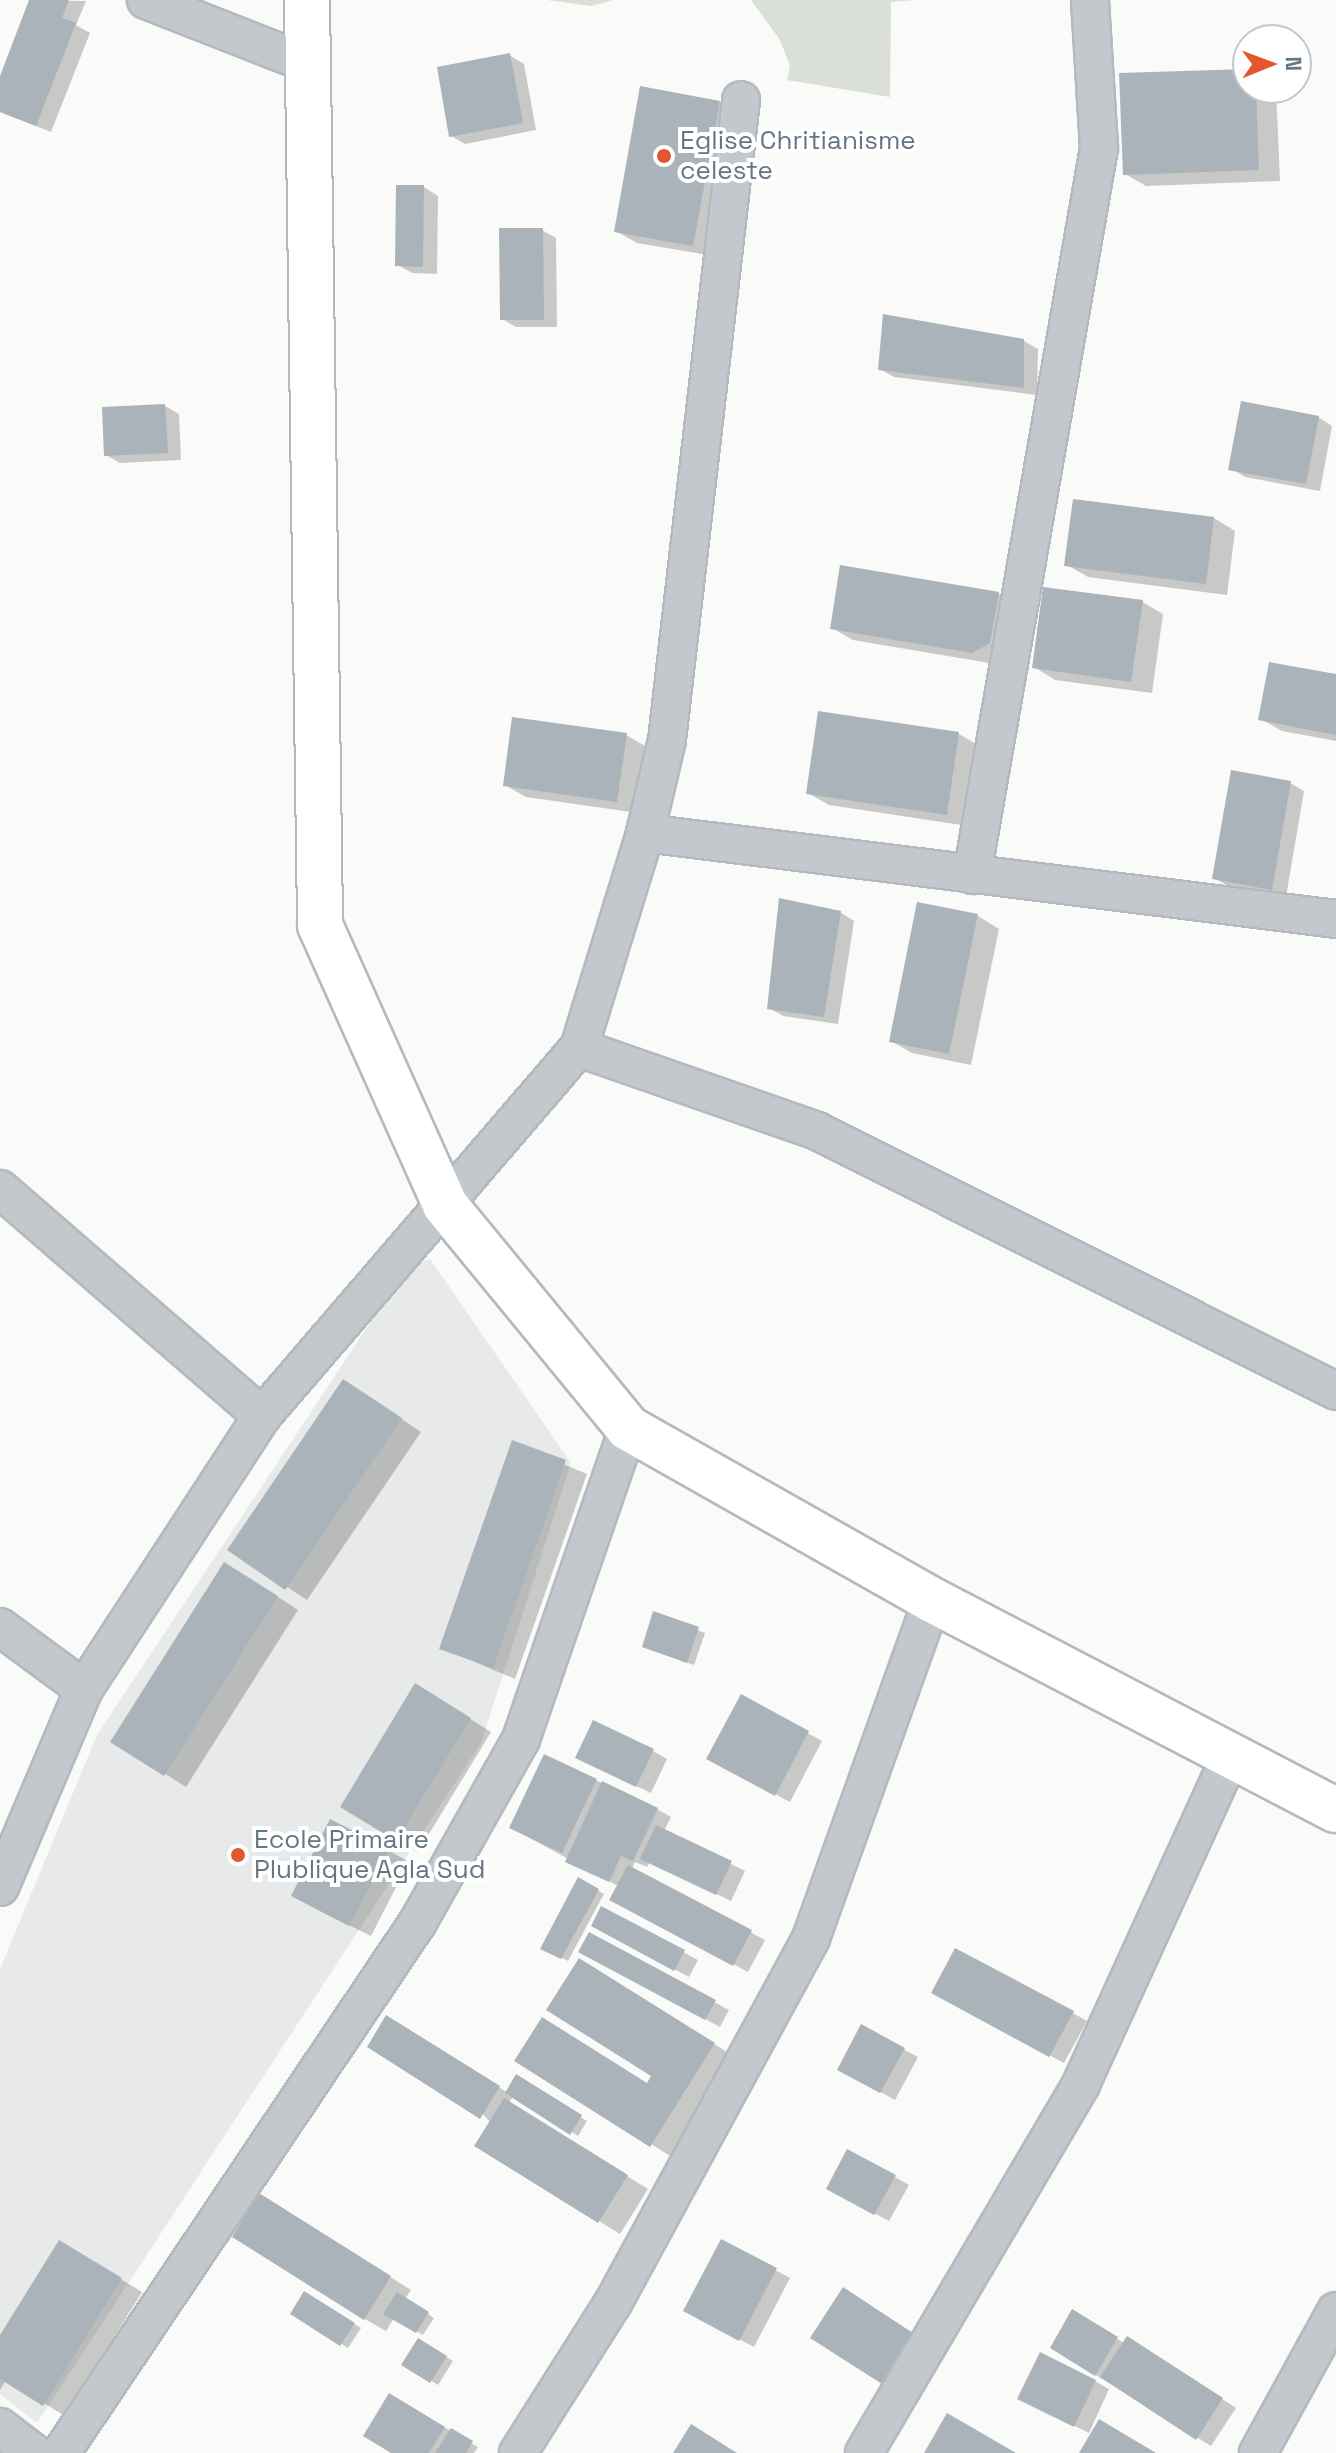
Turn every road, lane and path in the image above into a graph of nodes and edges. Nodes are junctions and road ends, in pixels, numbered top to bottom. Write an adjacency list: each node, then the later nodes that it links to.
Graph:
1 (146, 0): 4 (street)
2 (307, 0): 4 (street)
3 (1090, 0): 7 (street)
4 (307, 63): 11 (street)
5 (741, 100): 6 (street)
6 (645, 833): 7 (street); 9 (street)
7 (972, 875): 8 (street)
8 (1336, 919)
9 (579, 1048): 11 (street); 12 (street)
10 (0, 1189): 13 (street)
11 (445, 1205): 13 (street); 14 (street)
12 (1336, 1391)
13 (262, 1416): 17 (street)
14 (628, 1428): 15 (street); 24 (street)
15 (932, 1600): 18 (street); 25 (street)
16 (0, 1627): 17 (street)
17 (84, 1689): 20 (street)
18 (1230, 1757): 19 (street); 26 (street)
19 (1336, 1810)
20 (0, 1887)
21 (1336, 2311): 27 (street)
22 (0, 2427): 23 (street)
23 (34, 2453)
24 (61, 2453)
25 (518, 2453)
26 (864, 2453)
27 (1258, 2453)

